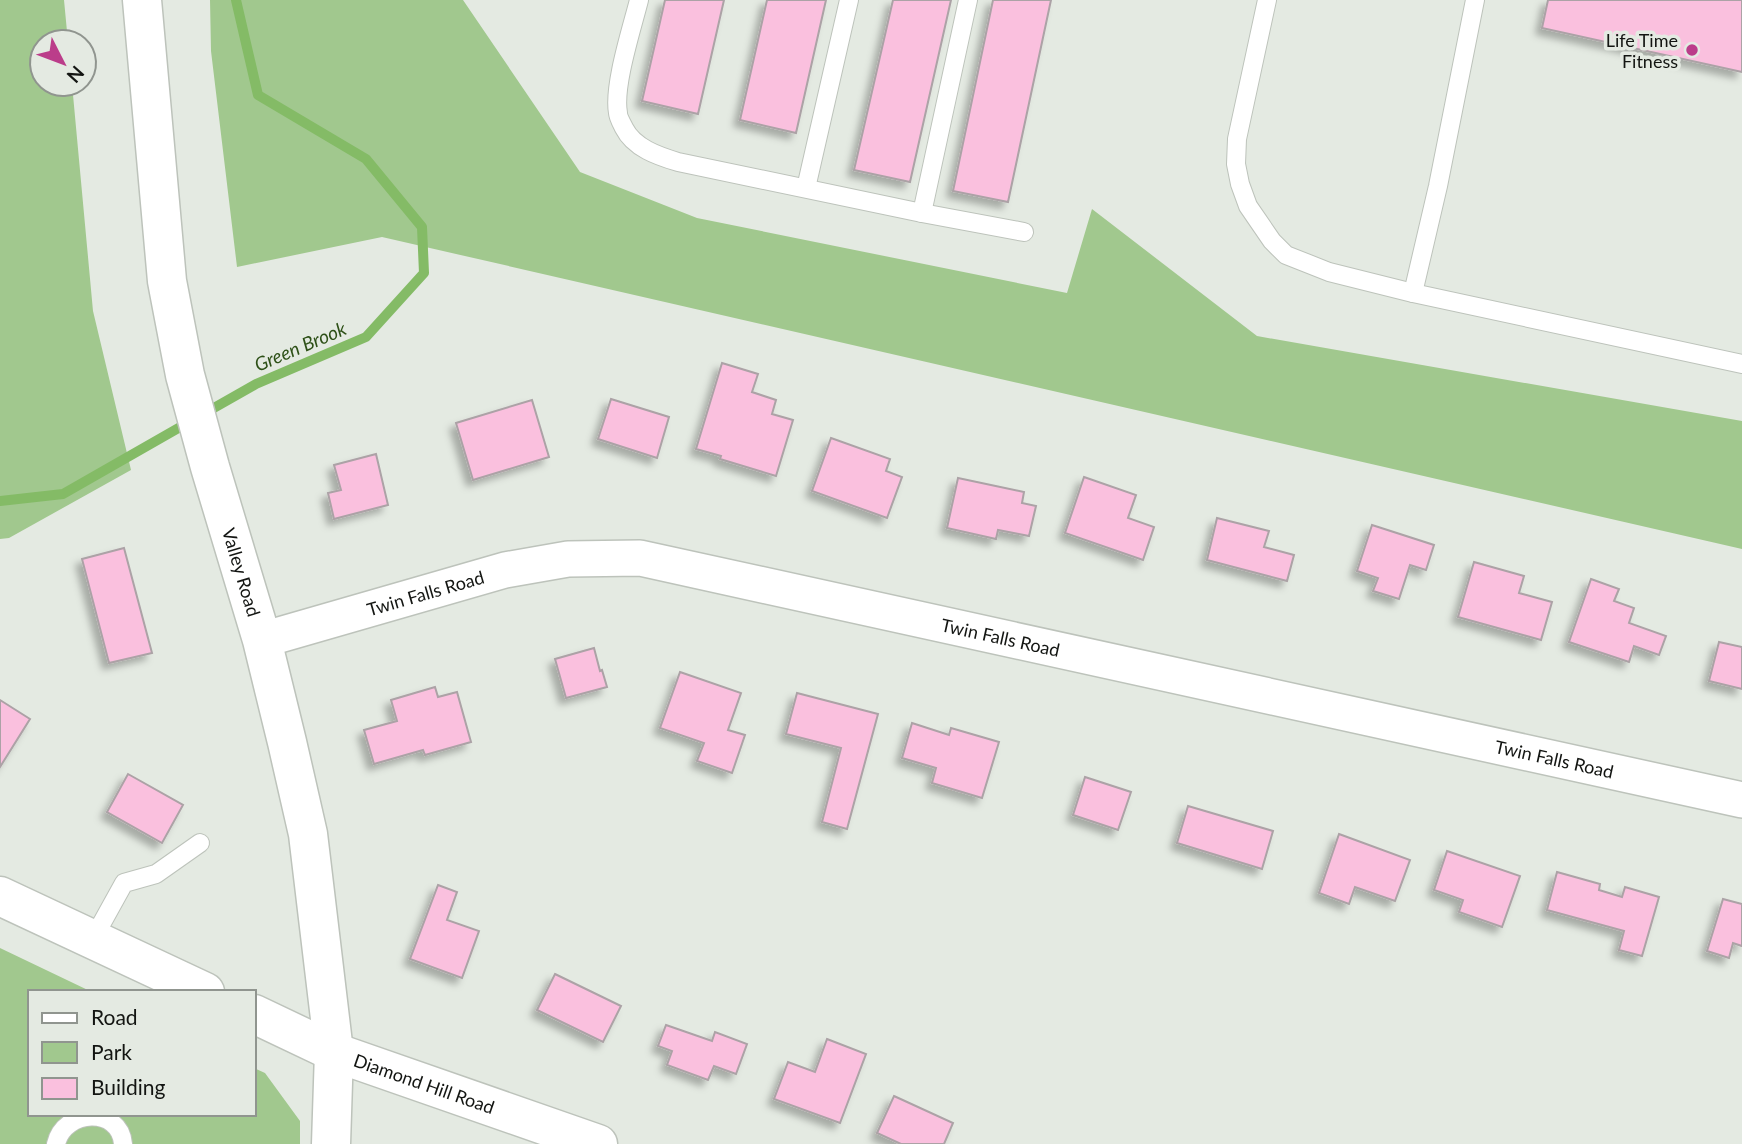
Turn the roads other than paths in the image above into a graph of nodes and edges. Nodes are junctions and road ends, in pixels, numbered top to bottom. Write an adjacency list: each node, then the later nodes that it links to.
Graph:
1 (142, 0): 12 (main road, Valley Road)
2 (639, 0): 7 (lane)
3 (849, 0): 7 (lane)
4 (968, 0): 8 (lane)
5 (1267, 0): 10 (lane)
6 (1475, 0): 10 (lane)
7 (806, 188): 8 (lane)
8 (922, 213): 9 (lane)
9 (1024, 232)
10 (1413, 293): 11 (lane)
11 (1742, 364)
12 (262, 640): 13 (street, Twin Falls Road); 19 (main road, Valley Road)
13 (1742, 800)
14 (200, 843): 16 (lane)
15 (0, 896): 16 (main road)
16 (93, 939): 17 (main road)
17 (201, 990)
18 (256, 1015): 19 (main road, Diamond Hill Road)
19 (334, 1052): 22 (main road, Valley Road); 23 (main road, Diamond Hill Road)
20 (55, 1144): 21 (lane)
21 (123, 1144)
22 (331, 1144)
23 (598, 1144)

